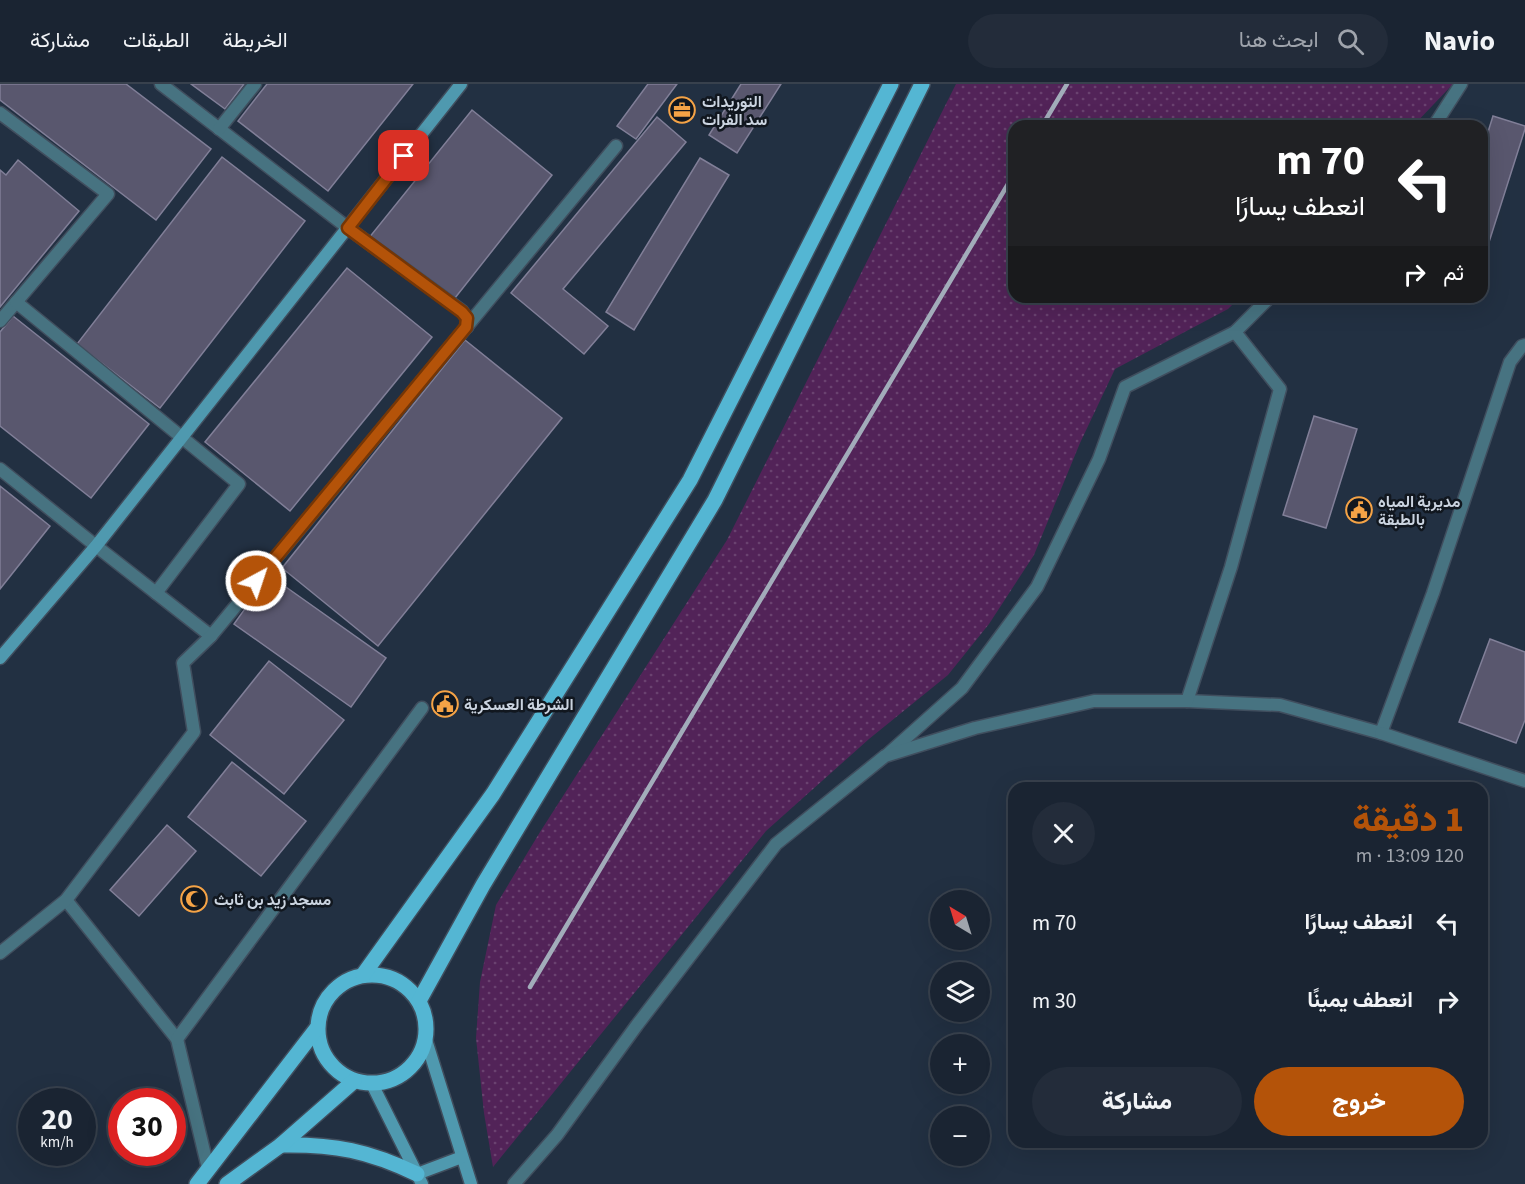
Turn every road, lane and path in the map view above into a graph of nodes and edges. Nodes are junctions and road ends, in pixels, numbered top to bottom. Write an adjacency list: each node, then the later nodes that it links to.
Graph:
1 (161, 84): 9 (street)
2 (255, 84): 9 (street)
3 (461, 84): 11 (street)
4 (891, 84): 31 (main road)
5 (922, 84): 32 (main road)
6 (1461, 84): 8 (street)
7 (0, 113): 12 (street)
8 (1438, 120)
9 (219, 129): 11 (street)
10 (616, 146): 15 (street)
11 (348, 228): 15 (street); 18 (street)
12 (16, 302): 14 (street); 18 (street)
13 (1264, 303): 16 (street)
14 (0, 321)
15 (466, 327): 22 (street)
16 (1235, 332): 24 (street); 27 (street)
17 (1525, 345): 26 (street)
18 (182, 437): 20 (street); 21 (street)
19 (0, 469): 20 (street)
20 (96, 546): 21 (street); 23 (street)
21 (156, 593): 22 (street)
22 (211, 636): 29 (street)
23 (0, 658)
24 (1187, 702): 26 (street); 27 (street)
25 (422, 708): 34 (street)
26 (1381, 733): 28 (street)
27 (885, 756): 45 (street)
28 (1525, 781)
29 (66, 900): 30 (street); 34 (street)
30 (0, 953)
31 (363, 975): 32 (main road); 33 (main road)
32 (419, 1001): 35 (main road)
33 (317, 1028): 36 (main road); 40 (main road)
34 (177, 1039): 40 (street)
35 (426, 1040): 37 (main road); 39 (street)
36 (354, 1081): 37 (main road); 38 (main road)
37 (372, 1084): 41 (street)
38 (281, 1145): 41 (main road); 43 (main road)
39 (462, 1157): 41 (street); 44 (street)
40 (208, 1168): 42 (main road)
41 (419, 1179)
42 (197, 1184)
43 (227, 1184)
44 (471, 1184)
45 (514, 1184)

